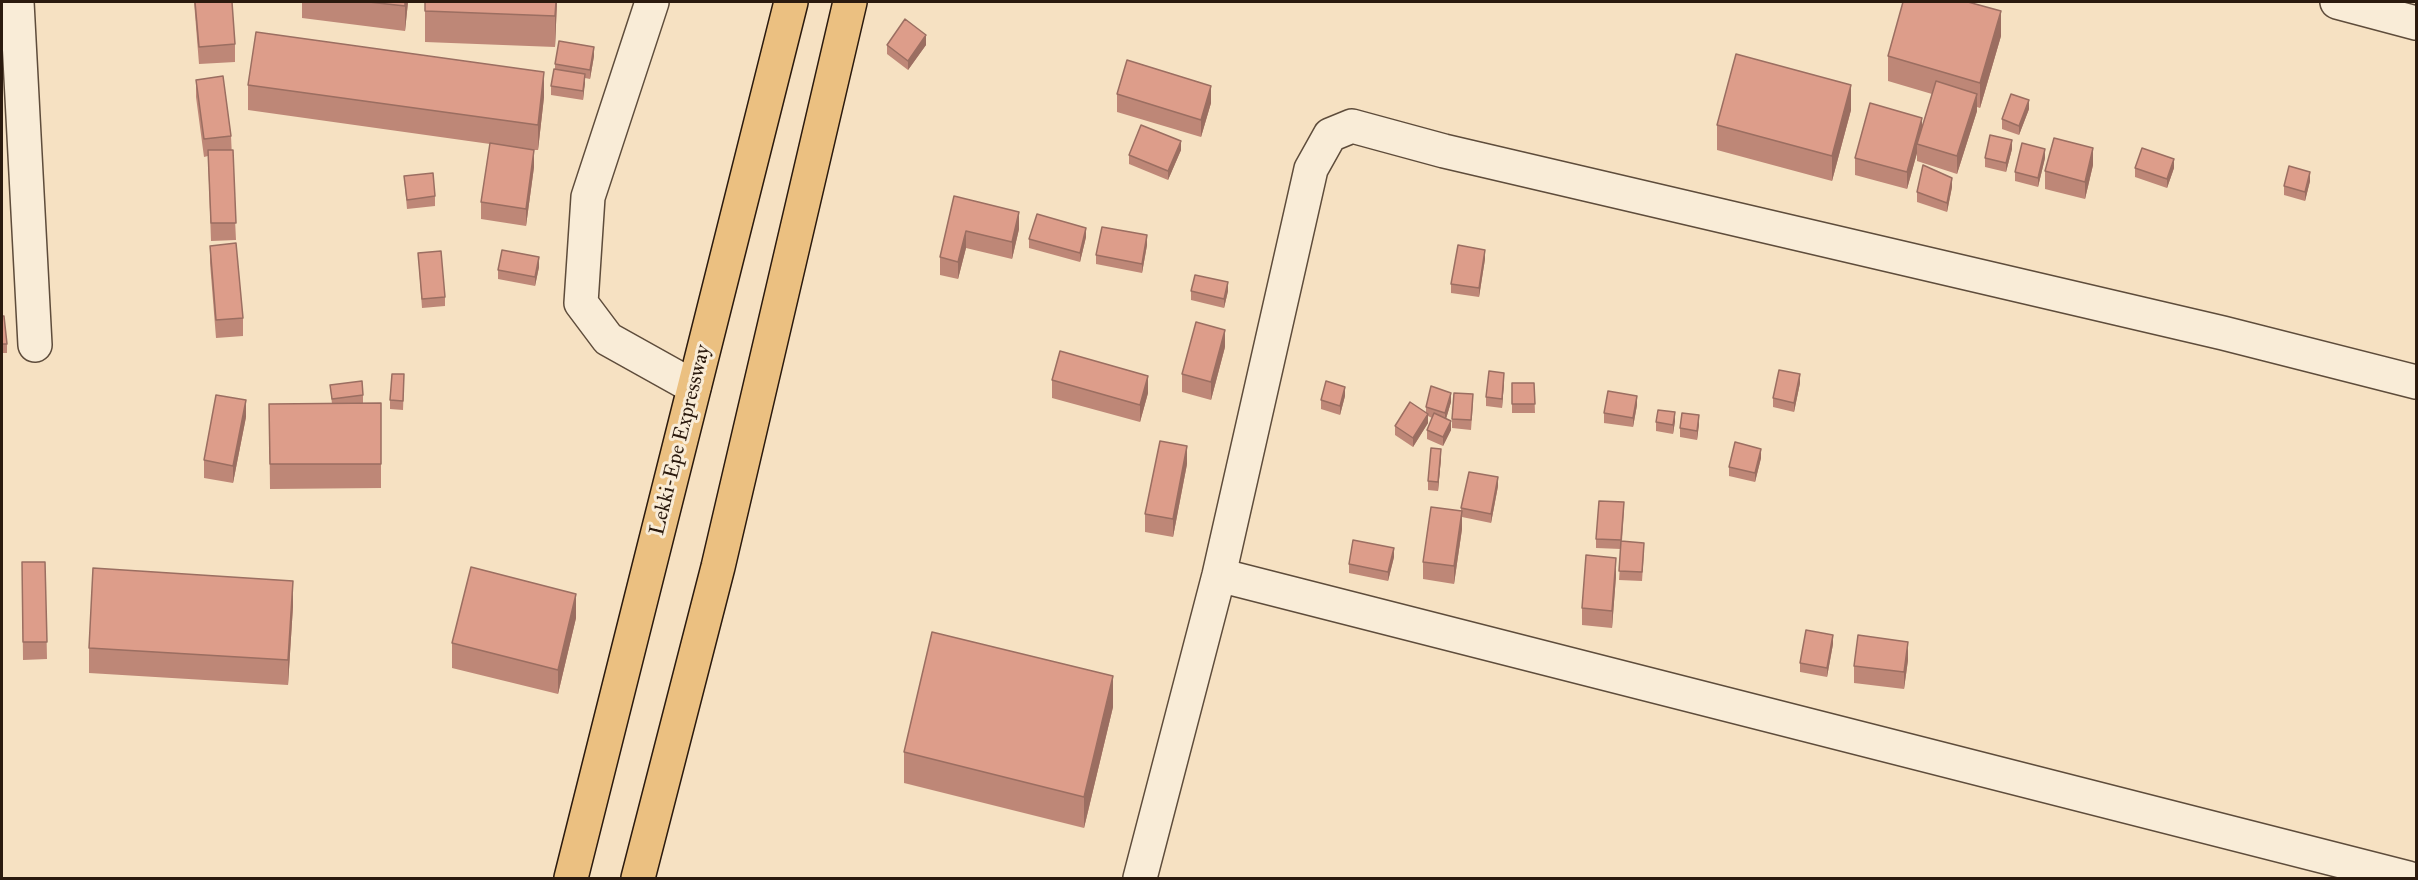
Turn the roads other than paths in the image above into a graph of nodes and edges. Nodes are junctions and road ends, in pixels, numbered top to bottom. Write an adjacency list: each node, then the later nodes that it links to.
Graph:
1 (17, 2): 7 (street)
2 (652, 2): 9 (street)
3 (791, 2): 9 (highway, Lekki-Epe Expressway)
4 (850, 2): 12 (highway)
5 (2337, 2): 6 (street)
6 (2416, 23)
7 (35, 345)
8 (2416, 381): 10 (street)
9 (694, 387): 11 (highway, Lekki-Epe Expressway)
10 (1219, 575): 13 (street); 14 (street)
11 (571, 879)
12 (638, 879)
13 (1140, 879)
14 (2408, 879)

